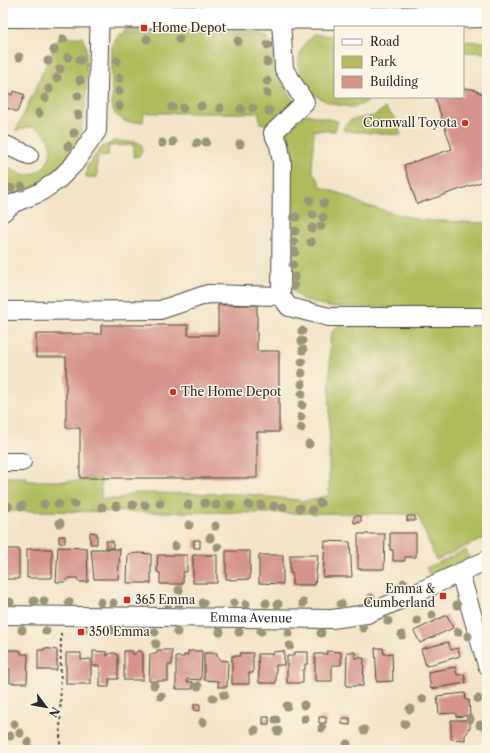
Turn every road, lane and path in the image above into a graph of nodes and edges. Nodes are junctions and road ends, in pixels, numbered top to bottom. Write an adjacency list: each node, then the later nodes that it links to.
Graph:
1 (100, 10): 2 (main road); 3 (main road); 11 (street)
2 (281, 10): 5 (main road); 12 (street)
3 (10, 12)
4 (487, 16): 5 (main road)
5 (379, 18): 6 (main road)
6 (397, 26)
7 (464, 30): 8 (main road)
8 (487, 31)
9 (3, 144): 10 (street)
10 (29, 155)
11 (3, 212)
12 (281, 296): 13 (street); 14 (street)
13 (3, 311)
14 (487, 317)
15 (3, 462): 16 (street)
16 (22, 462)
17 (487, 560): 18 (street, Emma Avenue)
18 (460, 573): 20 (street, Emma Avenue); 21 (street)
19 (3, 615): 20 (street, Emma Avenue)
20 (62, 616): 22 (path)
21 (487, 665)
22 (60, 750)

